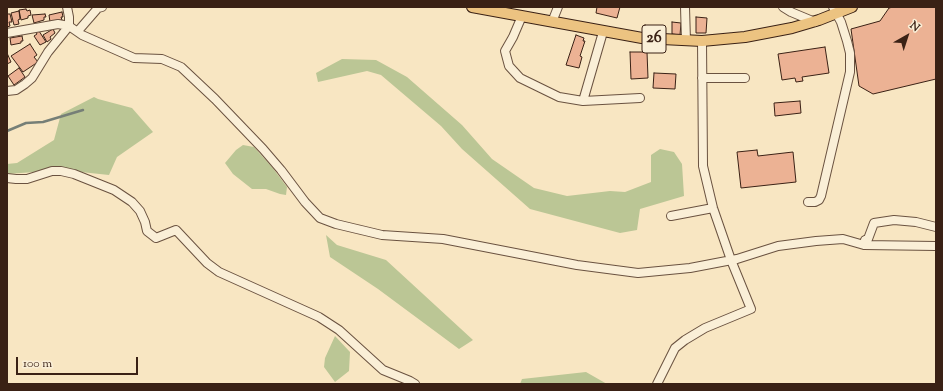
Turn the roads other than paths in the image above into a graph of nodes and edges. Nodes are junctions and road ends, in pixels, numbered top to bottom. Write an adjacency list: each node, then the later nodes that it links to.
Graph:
1 (67, 7): 12 (street)
2 (102, 7): 13 (street)
3 (472, 7): 9 (main road, 26)
4 (558, 7): 10 (street)
5 (685, 7): 16 (street)
6 (783, 7): 11 (street)
7 (852, 7): 8 (main road, 26)
8 (835, 10): 11 (main road, 26); 24 (street)
9 (522, 16): 10 (main road, 26); 22 (street)
10 (552, 22): 14 (main road, 26)
11 (815, 22): 17 (main road, 26)
12 (69, 26): 13 (street); 15 (street); 20 (street)
13 (78, 32): 30 (street)
14 (603, 32): 16 (main road, 26); 22 (street)
15 (7, 33)
16 (686, 41): 17 (main road, 26)
17 (702, 41): 18 (street)
18 (702, 78): 19 (street); 25 (street)
19 (745, 78)
20 (7, 91)
21 (640, 98): 22 (street)
22 (583, 101)
23 (7, 178): 31 (street)
24 (808, 202)
25 (713, 208): 26 (street); 30 (street)
26 (670, 216)
27 (936, 226): 28 (street)
28 (865, 243): 29 (street); 30 (street)
29 (936, 246)
30 (731, 260): 32 (street)
31 (415, 384)
32 (656, 384)

